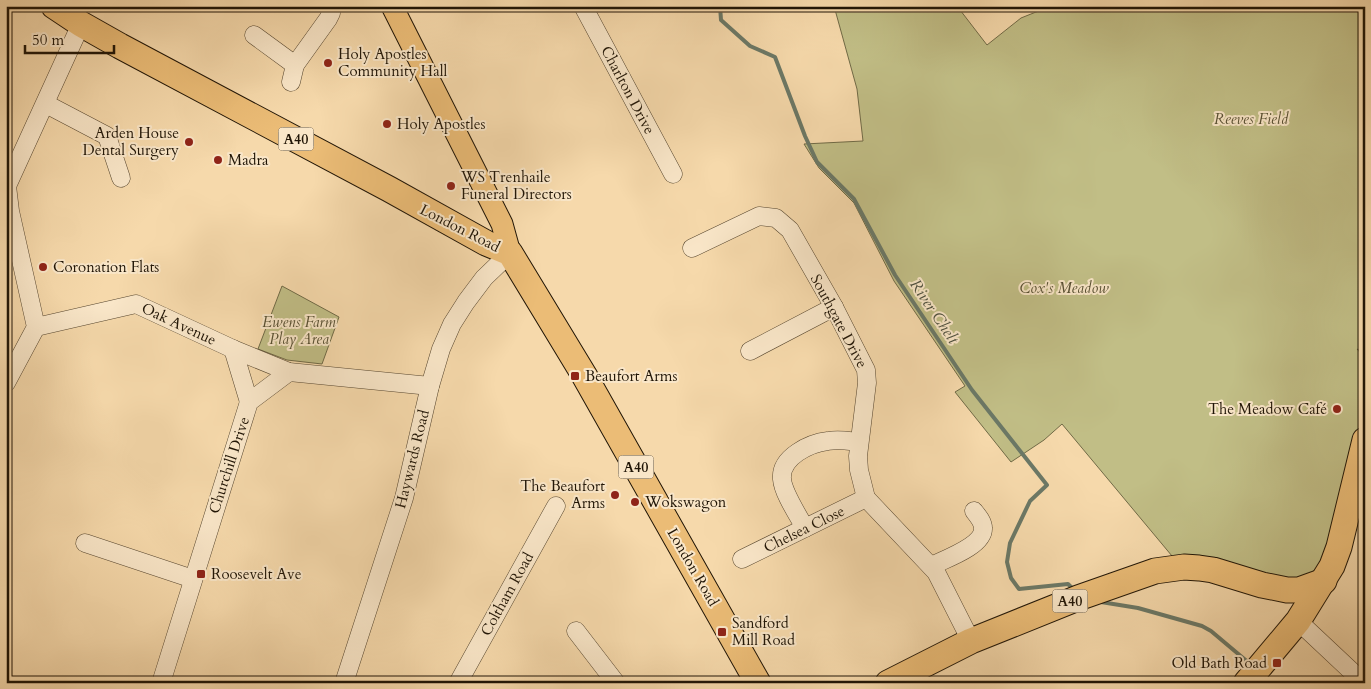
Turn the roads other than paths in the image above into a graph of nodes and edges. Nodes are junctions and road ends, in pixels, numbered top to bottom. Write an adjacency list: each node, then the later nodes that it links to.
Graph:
1 (54, 6): 5 (highway, London Road / A40)
2 (328, 6): 6 (street)
3 (392, 6): 12 (main road)
4 (583, 6): 8 (street, Charlton Drive)
5 (81, 24): 7 (street); 12 (highway, London Road / A40)
6 (254, 35)
7 (46, 104): 9 (street); 10 (street)
8 (673, 174)
9 (121, 178)
10 (8, 211): 14 (street)
11 (692, 248): 13 (street, Southgate Drive)
12 (510, 253): 19 (street, Haywards Road); 40 (highway, London Road / A40)
13 (834, 307): 16 (street); 22 (street, Southgate Drive)
14 (36, 327): 15 (street, Oak Avenue); 18 (street)
15 (233, 349): 17 (street, Oak Avenue); 20 (street, Oak Avenue)
16 (750, 352)
17 (289, 372): 19 (street); 20 (street, Churchill Drive)
18 (6, 382)
19 (430, 386): 38 (street, Haywards Road)
20 (249, 402): 30 (street, Churchill Drive)
21 (1365, 440): 31 (highway)
22 (859, 442): 23 (street, Southgate Drive); 26 (street)
23 (866, 498): 26 (street, Chelsea Close); 29 (street, Southgate Drive)
24 (556, 506): 36 (street, Coltham Road)
25 (974, 511): 29 (street)
26 (805, 528): 28 (street, Chelsea Close)
27 (85, 543): 30 (street)
28 (742, 559)
29 (931, 566): 35 (street, Southgate Drive)
30 (193, 579): 37 (street, Churchill Drive)
31 (1324, 582): 32 (highway, A40); 33 (highway)
32 (1262, 585): 33 (highway, A40); 35 (highway, A40)
33 (1298, 621): 42 (highway); 43 (street)
34 (576, 631): 39 (street)
35 (971, 641): 41 (highway, A40)
36 (465, 680)
37 (161, 683)
38 (344, 683)
39 (616, 683)
40 (758, 683)
41 (888, 683)
42 (1246, 683)
43 (1364, 683)

